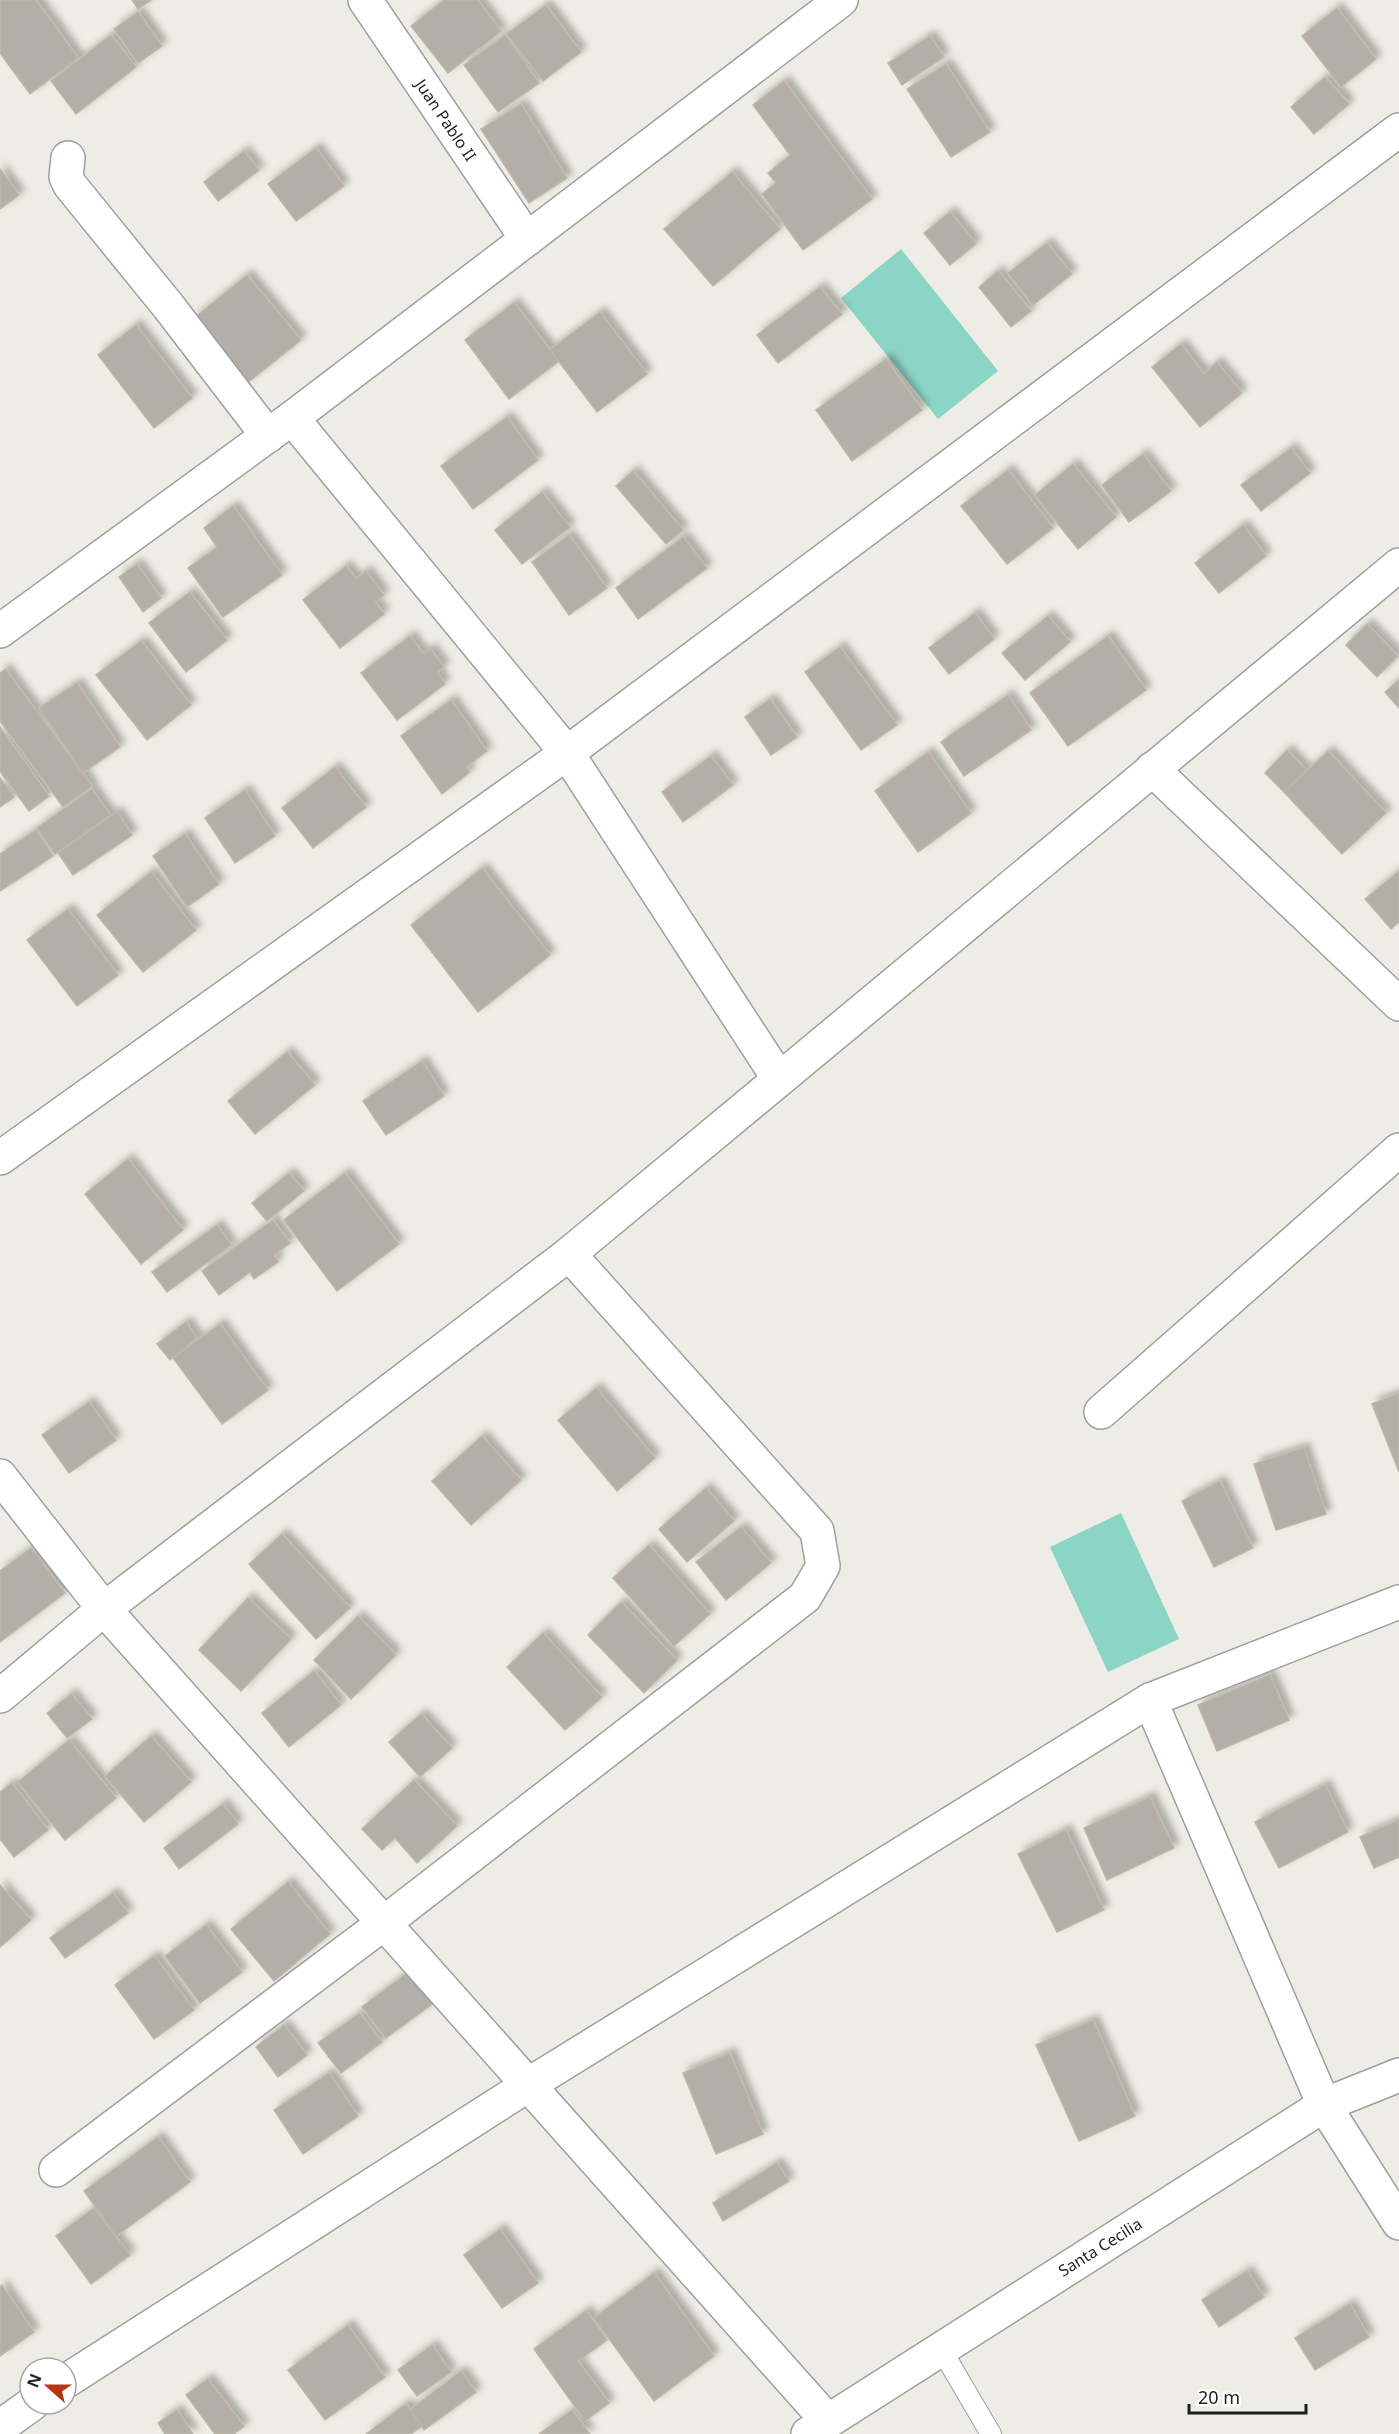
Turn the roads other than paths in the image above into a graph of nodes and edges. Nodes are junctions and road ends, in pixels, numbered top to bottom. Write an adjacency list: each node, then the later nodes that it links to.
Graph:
1 (365, 0): 5 (street, Juan Pablo II)
2 (841, 0): 5 (street)
3 (1399, 130): 9 (street)
4 (68, 158): 6 (street)
5 (527, 239): 6 (street)
6 (280, 427): 8 (street); 9 (street)
7 (1399, 565): 10 (street)
8 (0, 631)
9 (567, 753): 12 (street); 14 (street)
10 (1152, 769): 11 (street); 12 (street)
11 (1399, 1004)
12 (779, 1079): 15 (street)
13 (1399, 1150): 16 (street)
14 (0, 1158)
15 (569, 1254): 19 (street); 22 (street)
16 (1101, 1412)
17 (0, 1476): 19 (street)
18 (1399, 1602): 21 (street)
19 (104, 1610): 20 (street); 22 (street)
20 (0, 1696)
21 (1150, 1700): 24 (street); 25 (street)
22 (384, 1923): 24 (street); 26 (street)
23 (1399, 2075): 25 (street, Santa Cecilia)
24 (528, 2085): 29 (street); 32 (street)
25 (1324, 2105): 27 (street); 28 (street, Santa Cecilia)
26 (56, 2170)
27 (1399, 2223)
28 (940, 2349): 32 (street, Santa Cecilia); 33 (lane)
29 (78, 2373)
30 (18, 2414): 31 (street)
31 (0, 2427)
32 (817, 2427)
33 (991, 2434)

